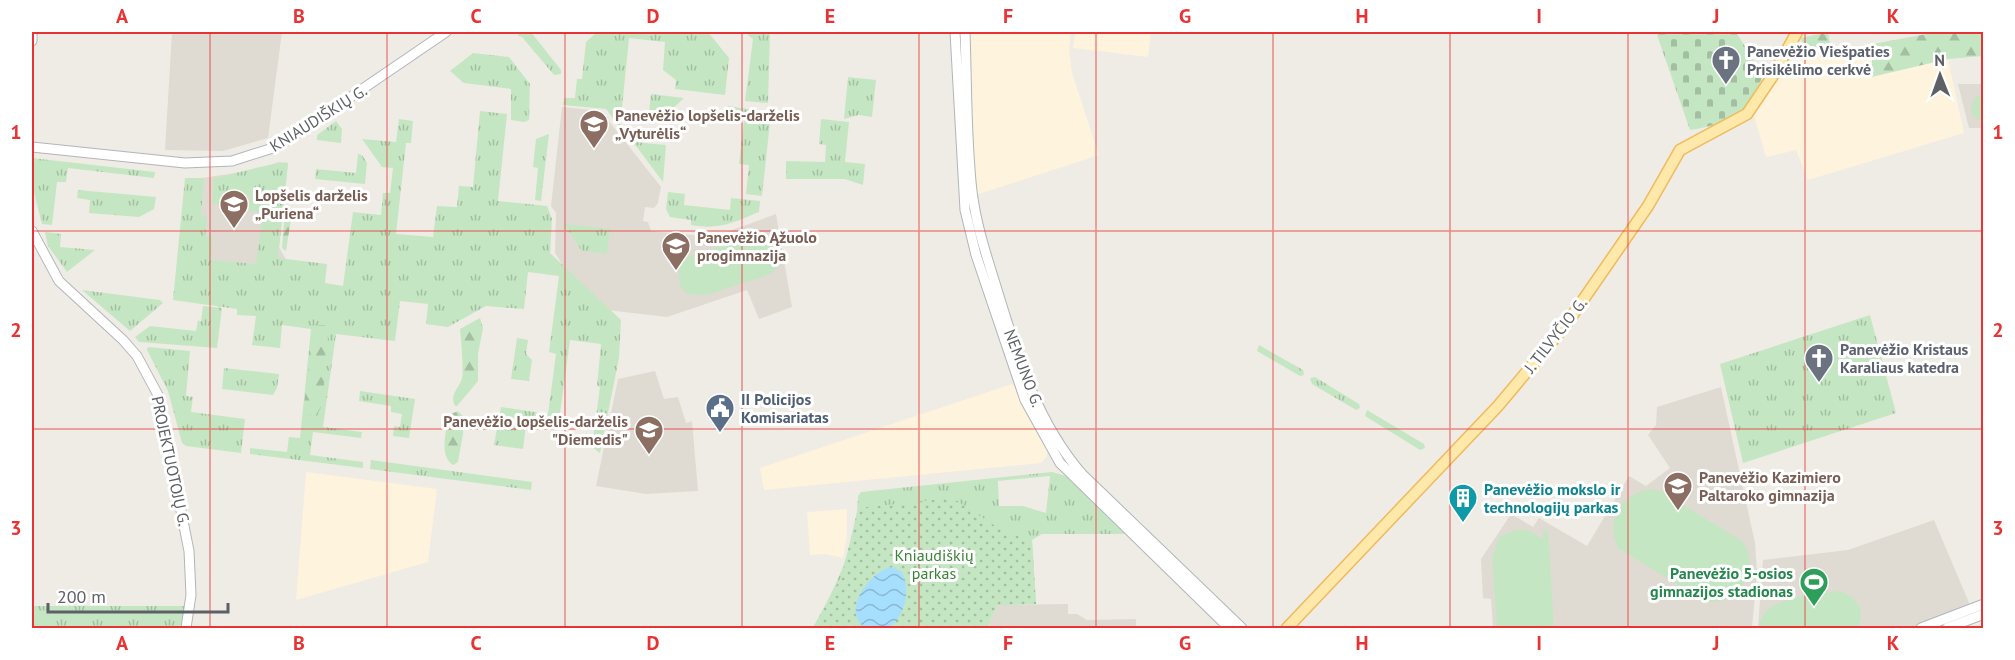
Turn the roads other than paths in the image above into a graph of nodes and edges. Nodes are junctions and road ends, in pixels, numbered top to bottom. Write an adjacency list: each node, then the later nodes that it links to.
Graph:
1 (32, 32): 6 (main road)
2 (446, 32): 7 (main road, KNIAUDIŠKIŲ G.)
3 (955, 32): 8 (main road, NEMUNO G.)
4 (965, 32): 8 (main road, NEMUNO G.)
5 (1797, 32): 15 (main road, J. TILVYČIO G.)
6 (32, 41)
7 (32, 147)
8 (970, 209): 13 (main road, NEMUNO G.); 14 (main road, NEMUNO G.)
9 (32, 231): 12 (main road, PROJEKTUOTOJŲ G.)
10 (1983, 604): 16 (main road)
11 (1983, 614): 17 (main road)
12 (186, 628)
13 (1229, 628)
14 (1242, 628)
15 (1287, 628)
16 (1921, 628)
17 (1947, 628)

